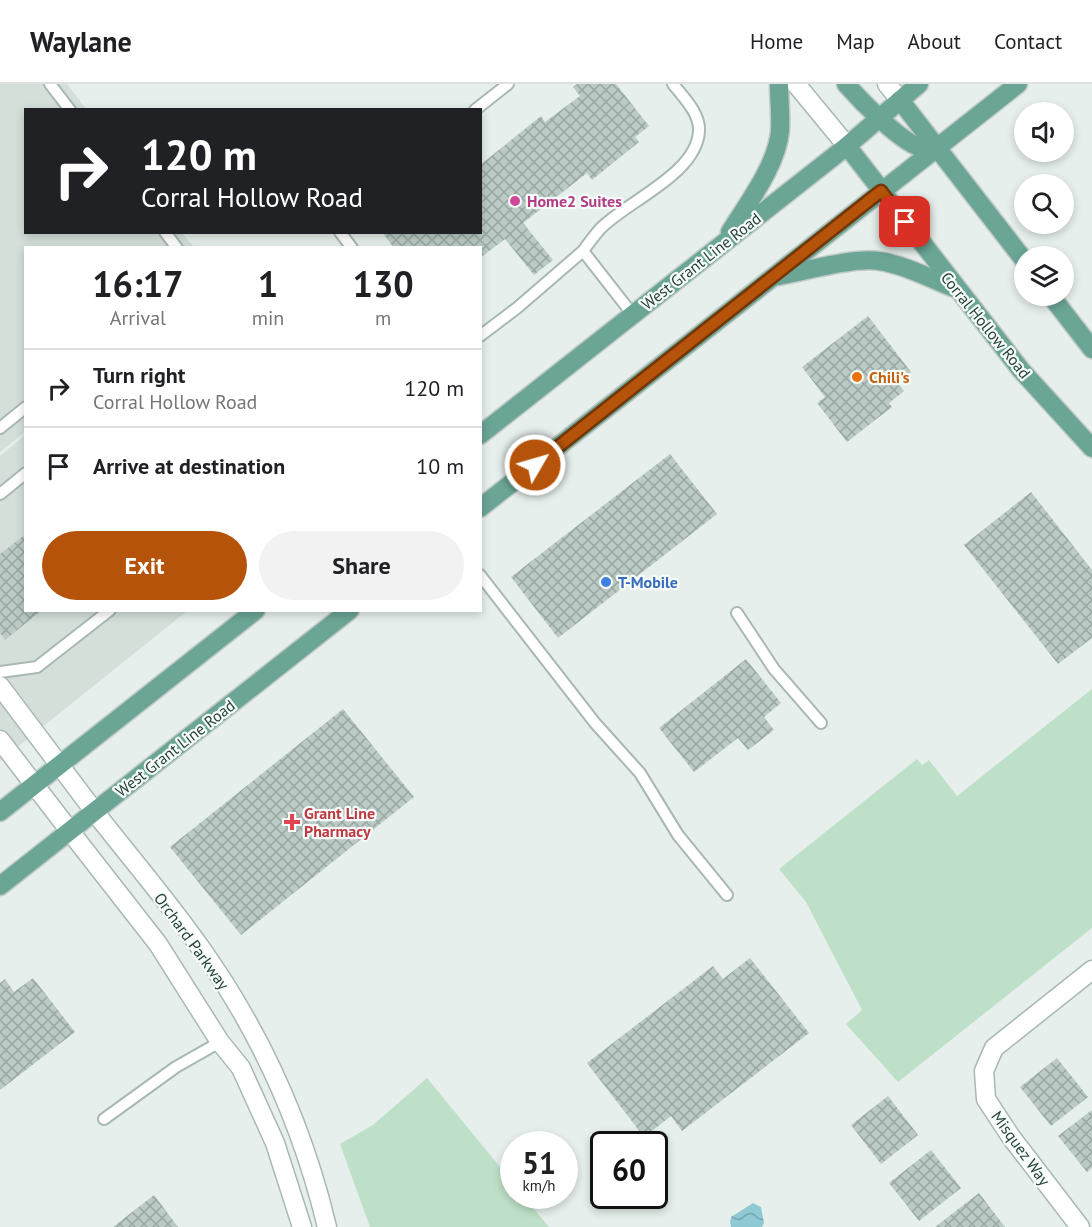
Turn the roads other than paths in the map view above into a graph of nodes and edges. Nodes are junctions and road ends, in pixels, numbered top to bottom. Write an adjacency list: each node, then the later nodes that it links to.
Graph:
1 (50, 84): 11 (lane)
2 (508, 84): 12 (lane)
3 (673, 84): 19 (lane)
4 (779, 84): 17 (main road)
5 (796, 84): 14 (street, Corral Hollow Road)
6 (846, 84): 13 (main road)
7 (887, 84): 10 (street)
8 (919, 84): 10 (main road, West Grant Line Road)
9 (1018, 84): 15 (main road)
10 (900, 100): 13 (main road, West Grant Line Road); 15 (main road)
11 (68, 108)
12 (478, 108)
13 (880, 118): 14 (main road, West Grant Line Road); 15 (main road)
14 (847, 146): 16 (main road, Corral Hollow Road); 17 (main road, West Grant Line Road)
15 (937, 147): 16 (main road); 18 (main road)
16 (881, 191): 20 (main road); 21 (main road, Corral Hollow Road)
17 (723, 243): 23 (main road, West Grant Line Road)
18 (1014, 247)
19 (583, 251): 23 (lane); 24 (lane)
20 (774, 277): 21 (main road); 32 (main road)
21 (957, 289): 29 (main road, Corral Hollow Road)
22 (1059, 306): 25 (main road)
23 (633, 315): 28 (main road, West Grant Line Road)
24 (482, 334)
25 (1092, 348)
26 (24, 409): 27 (lane)
27 (0, 428)
28 (482, 433)
29 (1092, 448)
30 (24, 475): 31 (lane)
31 (0, 494)
32 (482, 506)
33 (482, 578): 48 (lane)
34 (107, 612): 38 (lane)
35 (253, 612): 42 (main road)
36 (347, 612): 44 (main road, West Grant Line Road)
37 (737, 613): 40 (lane)
38 (0, 672)
39 (0, 686): 42 (street, Orchard Parkway)
40 (821, 723)
41 (0, 740): 43 (street, Orchard Parkway)
42 (60, 765): 43 (main road); 44 (street, Orchard Parkway)
43 (34, 785): 45 (main road); 46 (street, Orchard Parkway)
44 (94, 811): 46 (main road, West Grant Line Road); 53 (street, Orchard Parkway)
45 (0, 812)
46 (69, 830): 47 (main road, West Grant Line Road); 50 (street, Orchard Parkway)
47 (0, 886)
48 (727, 895)
49 (1092, 970): 54 (street, Misquez Way)
50 (220, 1042): 51 (lane); 52 (street, Orchard Parkway)
51 (104, 1119)
52 (302, 1227)
53 (327, 1227)
54 (1080, 1227)

